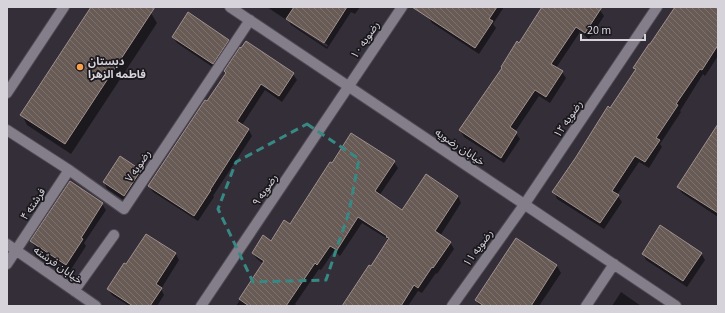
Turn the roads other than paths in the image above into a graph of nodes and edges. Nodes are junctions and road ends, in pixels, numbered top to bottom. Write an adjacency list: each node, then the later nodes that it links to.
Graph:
1 (64, 7): 7 (street)
2 (230, 7): 5 (street, خیابان رضویه)
3 (402, 7): 6 (street, رضویه ۱۰)
4 (657, 7): 10 (street, رضویه ۱۲)
5 (250, 20): 6 (street, خیابان رضویه); 9 (street, رضویه ۷)
6 (348, 86): 10 (street, خیابان رضویه); 17 (street, رضویه ۹)
7 (7, 93)
8 (7, 130): 9 (street, رضویه ۷)
9 (69, 170): 12 (street, فرشته ۴)
10 (524, 204): 14 (street, خیابان رضویه); 18 (street, رضویه ۱۱)
11 (114, 235): 15 (street)
12 (11, 247): 13 (street, فرشته ۴); 15 (street, خیابان فرشته)
13 (7, 264)
14 (614, 264): 19 (street); 20 (street, خیابان رضویه)
15 (74, 291): 16 (street, خیابان فرشته)
16 (96, 306)
17 (201, 306)
18 (452, 306)
19 (586, 306)
20 (676, 306)

